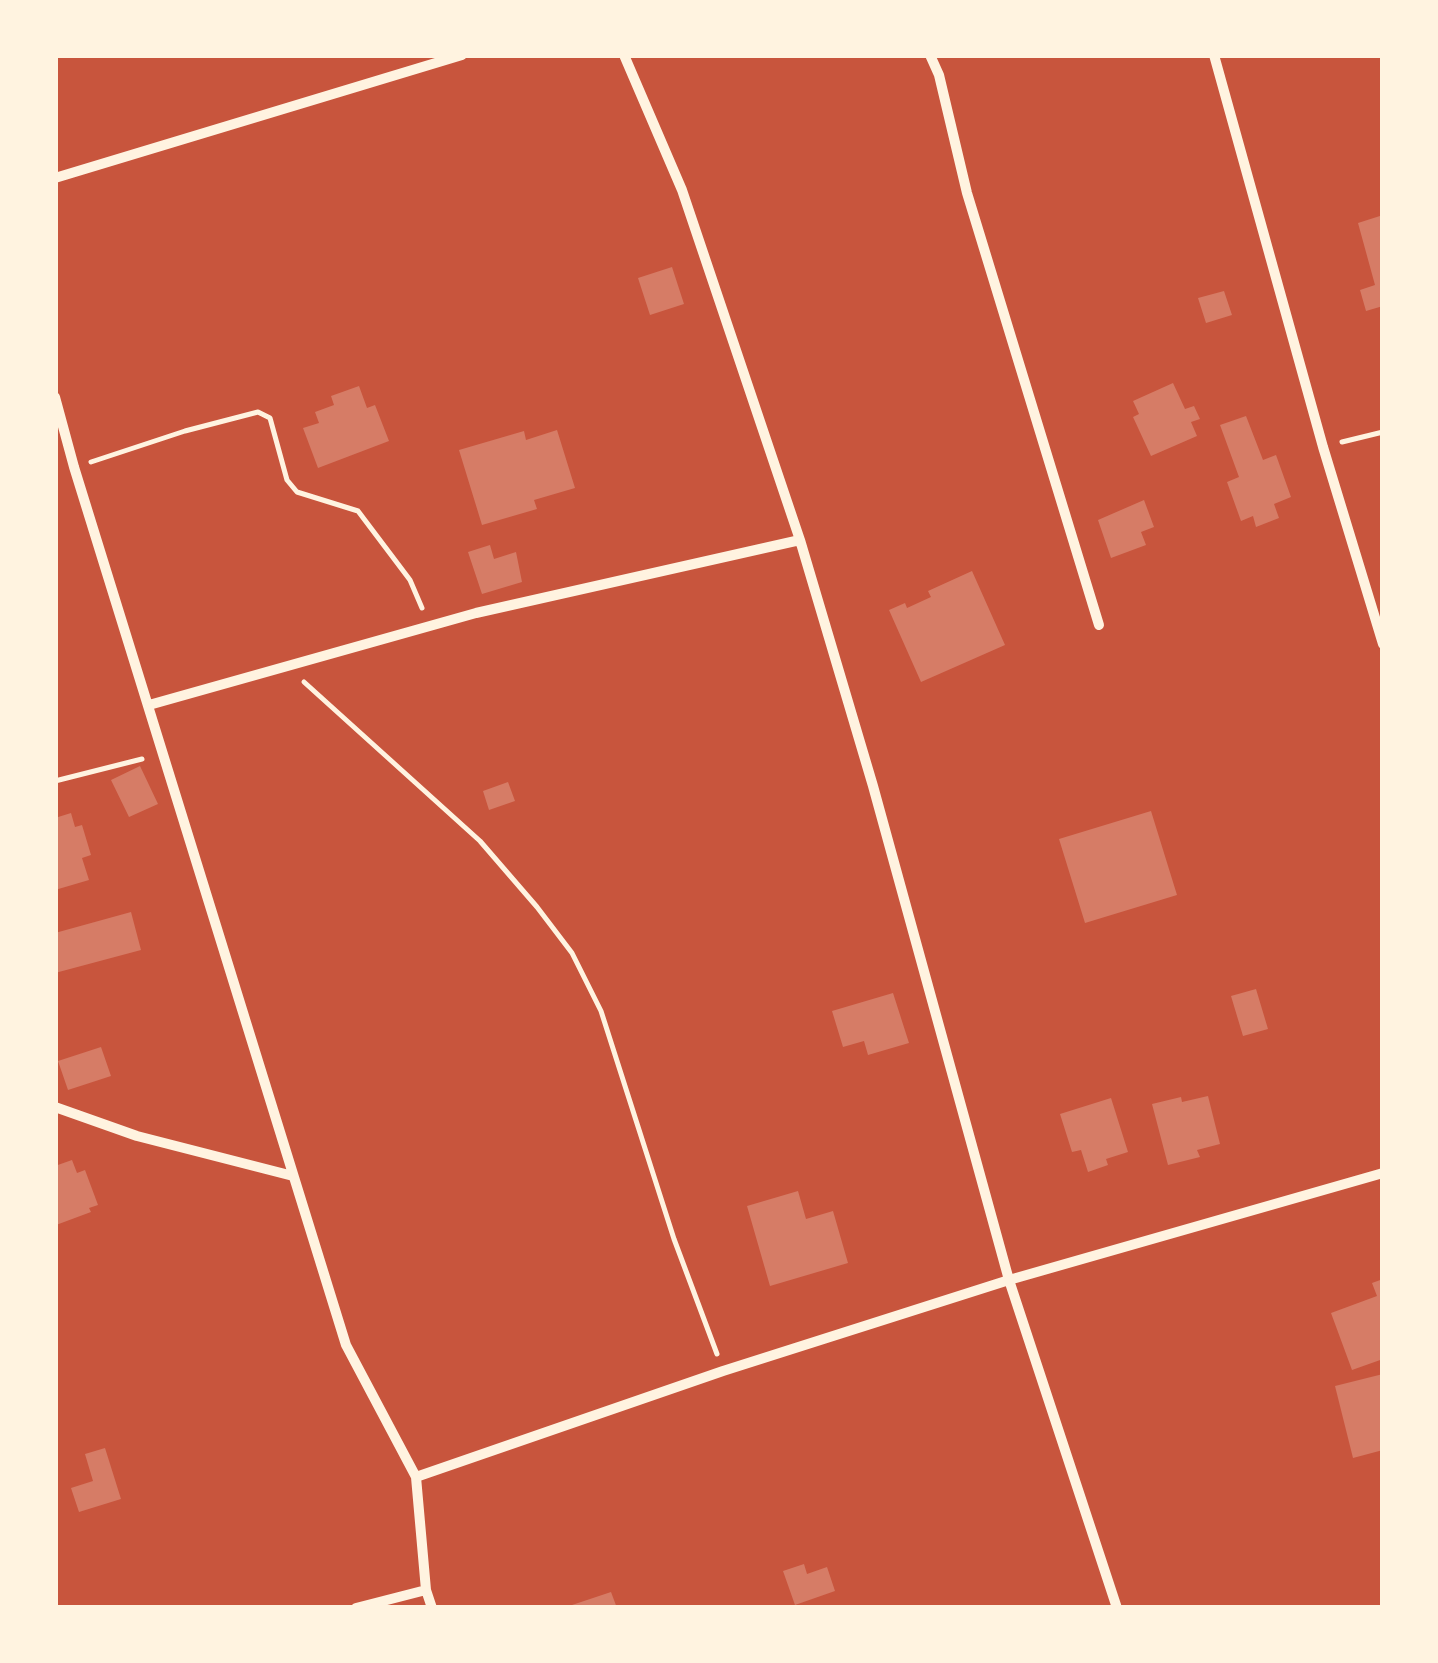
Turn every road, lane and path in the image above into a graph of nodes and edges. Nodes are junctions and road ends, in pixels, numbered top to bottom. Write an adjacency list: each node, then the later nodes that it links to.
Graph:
1 (462, 55): 5 (street)
2 (624, 55): 10 (street)
3 (930, 55): 11 (street)
4 (1214, 55): 8 (street)
5 (55, 178)
6 (55, 397): 9 (street)
7 (1383, 432): 8 (path)
8 (1324, 447): 13 (street)
9 (74, 468): 12 (path); 15 (street)
10 (800, 540): 12 (street); 21 (street)
11 (1099, 625)
12 (430, 626): 14 (street)
13 (1383, 644)
14 (285, 665): 15 (street); 22 (path)
15 (149, 705): 16 (street)
16 (165, 754): 17 (path); 20 (street)
17 (55, 781)
18 (55, 1108): 20 (street)
19 (1383, 1173): 21 (street)
20 (293, 1176): 23 (street)
21 (1009, 1280): 22 (street); 27 (street)
22 (723, 1370): 23 (street)
23 (416, 1477): 24 (street)
24 (426, 1590): 25 (street); 26 (street)
25 (356, 1608)
26 (432, 1608)
27 (1117, 1608)

